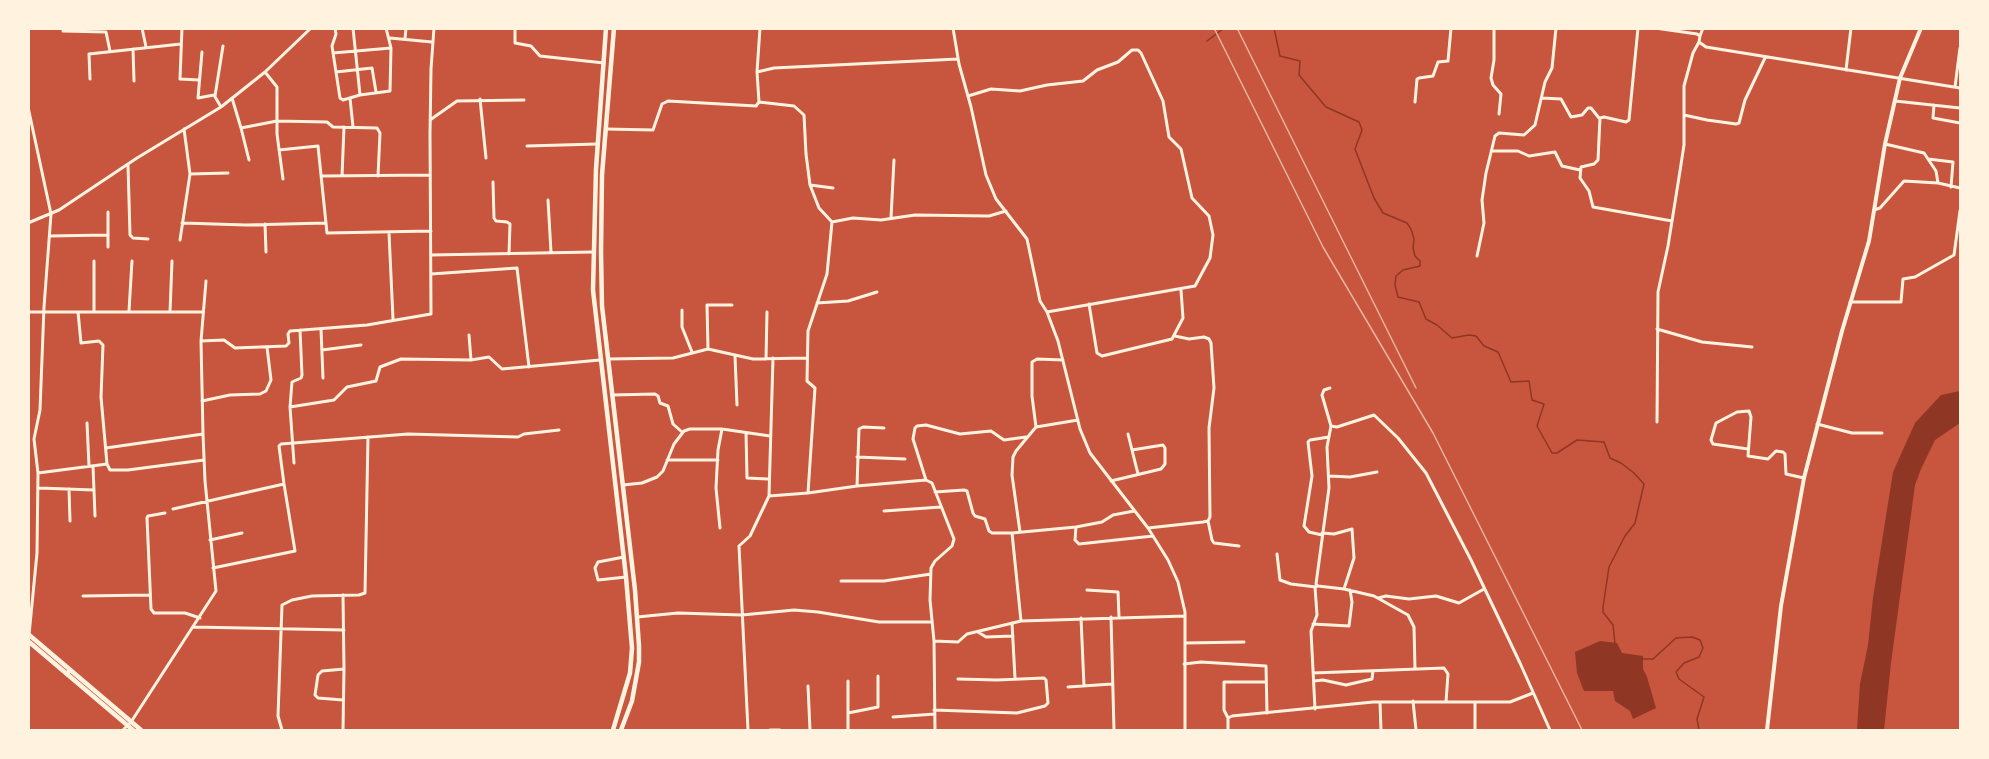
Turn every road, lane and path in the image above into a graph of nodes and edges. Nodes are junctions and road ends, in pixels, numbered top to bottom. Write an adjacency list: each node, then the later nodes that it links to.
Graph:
1 (142, 28): 31 (street)
2 (182, 28): 29 (street)
3 (311, 28): 44 (street)
4 (335, 28): 38 (street)
5 (352, 28): 36 (street)
6 (386, 28): 25 (street)
7 (406, 28): 26 (street)
8 (434, 28): 27 (street)
9 (515, 28): 41 (street)
10 (606, 28): 41 (main road)
11 (614, 28): 79 (main road)
12 (760, 28): 46 (street)
13 (953, 28): 40 (street)
14 (1452, 28): 64 (street)
15 (1494, 28): 69 (street)
16 (1556, 28): 59 (street)
17 (1638, 28): 71 (street)
18 (1655, 28): 24 (street)
19 (1703, 28): 24 (street)
20 (1851, 28): 43 (street)
21 (1921, 28): 47 (street)
22 (63, 31): 23 (street)
23 (82, 31): 35 (street)
24 (1700, 36): 28 (street)
25 (390, 38): 26 (street); 32 (street)
26 (405, 39): 27 (street)
27 (432, 42): 73 (street)
28 (1699, 42): 39 (street); 70 (street)
29 (181, 44): 31 (street); 50 (street)
30 (223, 46): 55 (street)
31 (146, 47): 34 (street)
32 (391, 48): 36 (street); 53 (street)
33 (1960, 48): 51 (street)
34 (133, 49): 35 (street); 49 (street)
35 (110, 51): 48 (street)
36 (355, 51): 38 (street); 42 (street)
37 (202, 52): 50 (street)
38 (333, 52): 45 (street)
39 (1765, 58): 43 (street); 70 (street)
40 (958, 59): 46 (street); 56 (street)
41 (604, 63): 80 (main road)
42 (358, 69): 45 (street); 53 (street); 54 (street)
43 (1846, 70): 47 (street)
44 (265, 72): 57 (street); 72 (street)
45 (336, 72): 58 (street)
46 (757, 72): 63 (street)
47 (1900, 78): 51 (street); 62 (street)
48 (90, 79)
49 (134, 81)
50 (199, 81): 55 (street)
51 (1955, 87): 52 (street)
52 (1960, 88)
53 (376, 93): 54 (street)
54 (360, 95): 58 (street)
55 (215, 96): 67 (street)
56 (968, 96): 106 (street); 135 (street)
57 (232, 98): 67 (street); 77 (street)
58 (350, 98): 76 (street)
59 (1542, 98): 71 (street); 84 (street)
60 (480, 99): 61 (street); 73 (street); 85 (street)
61 (524, 100)
62 (1895, 101): 65 (street); 81 (street)
63 (759, 102): 79 (street); 100 (street)
64 (1415, 102)
65 (1934, 105): 68 (street); 74 (street)
66 (28, 107): 109 (street)
67 (221, 107): 78 (street)
68 (1960, 108)
69 (1499, 114)
70 (1684, 115): 111 (street)
71 (1600, 118): 90 (street)
72 (277, 120): 75 (street); 77 (street); 83 (street)
73 (430, 120): 93 (street)
74 (1960, 123)
75 (344, 127): 76 (street); 95 (street)
76 (352, 127): 96 (street)
77 (241, 128): 87 (street)
78 (184, 129): 89 (street); 92 (street)
79 (606, 129): 167 (main road)
80 (598, 144): 82 (street); 126 (main road)
81 (1885, 144): 86 (street); 105 (street)
82 (527, 146)
83 (279, 150): 94 (street); 97 (street)
84 (1492, 151): 90 (street); 129 (street)
85 (486, 158)
86 (1928, 159): 99 (street); 101 (street)
87 (249, 160)
88 (894, 160): 110 (street)
89 (128, 165): 109 (street); 121 (street)
90 (1580, 170): 111 (street)
91 (228, 173): 92 (street)
92 (190, 174): 114 (street)
93 (430, 175): 96 (street); 117 (street)
94 (323, 176): 95 (street); 115 (street)
95 (342, 176): 96 (street)
96 (378, 176)
97 (283, 179)
98 (493, 182): 127 (street)
99 (1938, 183): 101 (street); 105 (street)
100 (810, 185): 102 (street); 112 (street)
101 (1951, 187): 103 (street)
102 (832, 188)
103 (1960, 188)
104 (548, 201): 125 (street)
105 (1874, 210): 137 (street)
106 (1006, 211): 110 (street); 150 (street)
107 (1960, 211): 137 (street)
108 (108, 212): 119 (street)
109 (51, 214): 113 (street); 120 (street)
110 (891, 218): 112 (street)
111 (1672, 221): 153 (street)
112 (832, 222): 138 (street)
113 (28, 223)
114 (182, 223): 116 (street); 122 (street)
115 (326, 223): 116 (street); 118 (street)
116 (265, 224): 124 (street)
117 (431, 231): 118 (street); 128 (street)
118 (389, 233): 151 (street)
119 (107, 235): 120 (street); 123 (street)
120 (50, 236): 145 (street)
121 (148, 239)
122 (180, 240)
123 (108, 247)
124 (266, 252)
125 (551, 252): 126 (street); 127 (street)
126 (593, 252): 170 (main road)
127 (509, 254): 128 (street)
128 (431, 255): 133 (street)
129 (1477, 256)
130 (94, 261): 142 (street)
131 (132, 261): 143 (street)
132 (172, 261): 147 (street)
133 (431, 274): 151 (street); 172 (street)
134 (206, 281): 148 (street)
135 (1181, 290): 139 (street); 156 (street)
136 (877, 292): 138 (street)
137 (1850, 302): 182 (street)
138 (817, 303): 166 (street)
139 (1089, 304): 150 (street); 156 (street)
140 (732, 305): 161 (street)
141 (682, 310): 163 (street)
142 (94, 311): 143 (street); 146 (street)
143 (129, 311): 147 (street)
144 (28, 312): 145 (street)
145 (44, 312): 146 (street); 210 (street)
146 (78, 312): 198 (street)
147 (170, 312): 148 (street)
148 (203, 312): 157 (street)
149 (767, 312): 168 (street)
150 (1047, 312): 171 (street)
151 (393, 319): 152 (street)
152 (321, 329): 154 (street); 162 (street)
153 (1657, 329): 160 (street); 180 (street)
154 (300, 330): 159 (street); 178 (street)
155 (469, 335): 169 (street)
156 (1175, 336): 234 (street)
157 (201, 341): 159 (street); 176 (street)
158 (361, 345): 162 (street)
159 (267, 347): 176 (street)
160 (1752, 347)
161 (708, 349): 163 (street); 164 (street)
162 (322, 350): 173 (street)
163 (693, 352): 167 (street)
164 (735, 356): 168 (street); 177 (street)
165 (773, 358): 166 (street); 168 (street); 194 (street)
166 (807, 358): 224 (street)
167 (607, 359): 175 (main road)
168 (766, 359)
169 (471, 360): 172 (street); 178 (street)
170 (600, 360): 172 (street); 246 (main road)
171 (1063, 360): 179 (street); 184 (street)
172 (529, 367)
173 (323, 378)
174 (1330, 388): 183 (street)
175 (612, 396): 188 (street); 218 (main road)
176 (202, 401): 191 (street)
177 (737, 405)
178 (290, 407): 197 (street)
179 (1078, 420): 184 (street); 216 (street)
180 (1657, 422)
181 (87, 423): 208 (street)
182 (1817, 424): 190 (street); 213 (street)
183 (1331, 426): 196 (street); 255 (street)
184 (1036, 427): 195 (street)
185 (884, 428): 201 (street)
186 (722, 429): 188 (street); 189 (street); 205 (street)
187 (559, 430): 193 (street)
188 (683, 432): 204 (street)
189 (746, 433): 194 (street); 214 (street)
190 (1881, 433)
191 (203, 434): 198 (street); 203 (street)
192 (1128, 434): 200 (street)
193 (368, 436): 197 (street); 257 (street)
194 (770, 436): 214 (street)
195 (1026, 437): 215 (street); 238 (street)
196 (1329, 437): 212 (street); 241 (street)
197 (292, 442): 206 (street); 217 (street)
198 (106, 448): 207 (street)
199 (1748, 449): 199 (street); 213 (street)
200 (1132, 450): 211 (street); 211 (street)
201 (857, 457): 202 (street); 219 (street)
202 (905, 459)
203 (204, 460): 207 (street); 226 (street)
204 (667, 460): 205 (street); 218 (street)
205 (718, 460): 236 (street)
206 (294, 463)
207 (107, 464): 208 (street)
208 (91, 466): 210 (street); 222 (street)
209 (1377, 472): 212 (street)
210 (38, 473): 220 (street)
211 (1138, 474): 216 (street)
212 (1329, 476): 241 (street)
213 (1804, 478): 330 (street)
214 (768, 479): 225 (street)
215 (926, 480): 219 (street); 223 (street)
216 (1111, 481): 230 (street)
217 (284, 484): 226 (street); 247 (street)
218 (623, 485): 261 (main road)
219 (857, 486): 224 (street)
220 (38, 488): 221 (street); 275 (street)
221 (69, 489): 222 (street); 233 (street)
222 (94, 490): 232 (street)
223 (935, 492): 227 (street); 240 (street)
224 (808, 493): 225 (street)
225 (769, 496): 260 (street)
226 (206, 501): 228 (street); 243 (street)
227 (941, 507): 229 (street); 248 (street)
228 (173, 509)
229 (884, 511)
230 (1134, 511): 235 (street); 237 (street)
231 (165, 513): 256 (street)
232 (95, 516)
233 (70, 521)
234 (1208, 521): 237 (street); 244 (street)
235 (1076, 527): 238 (street); 242 (street)
236 (720, 528)
237 (1148, 528): 242 (street)
238 (1020, 532): 240 (street)
239 (242, 533): 243 (street)
240 (1012, 533): 267 (street)
241 (1322, 534): 251 (street); 252 (street)
242 (1153, 536): 262 (street)
243 (210, 540): 247 (street)
244 (1239, 546)
245 (1277, 554): 251 (street)
246 (624, 556): 249 (main road); 249 (street)
247 (213, 568): 265 (street)
248 (931, 574): 250 (street); 268 (street)
249 (626, 577): 315 (main road)
250 (841, 581)
251 (1317, 587): 252 (street); 270 (street)
252 (1344, 589): 254 (street)
253 (1087, 590): 264 (street)
254 (1350, 590): 259 (street); 270 (street)
255 (1484, 590): 259 (street); 297 (street)
256 (150, 595): 258 (street); 265 (street)
257 (343, 595): 272 (street); 273 (street)
258 (83, 596)
259 (1378, 598): 283 (street)
260 (742, 615): 261 (street); 268 (street); 317 (street)
261 (637, 616): 316 (main road)
262 (1185, 616): 264 (street); 280 (street)
263 (1112, 617): 264 (street); 266 (street); 293 (street)
264 (1119, 617)
265 (200, 618): 271 (street)
266 (1081, 618): 267 (street); 295 (street)
267 (1021, 621): 269 (street)
268 (931, 622): 278 (street)
269 (1012, 623): 274 (street); 276 (street)
270 (1313, 624): 286 (street)
271 (193, 627): 272 (street); 309 (street)
272 (280, 630): 273 (street); 313 (street)
273 (344, 630): 282 (street)
274 (978, 632): 276 (street); 278 (street)
275 (29, 635): 285 (main road)
276 (1013, 636): 288 (street)
277 (28, 640): 285 (main road)
278 (934, 641): 304 (street)
279 (1244, 642): 280 (street)
280 (1185, 643): 281 (street)
281 (1184, 664): 292 (street); 324 (street)
282 (344, 669): 298 (street); 298 (street)
283 (1415, 669): 284 (street); 301 (street)
284 (1373, 671): 286 (street); 291 (street)
285 (68, 672): 309 (main road)
286 (1313, 673): 291 (street)
287 (878, 676): 305 (street)
288 (1015, 678): 289 (street); 304 (street)
289 (958, 679)
290 (848, 681): 305 (street)
291 (1314, 681): 303 (street)
292 (1265, 682): 306 (street); 308 (street)
293 (1112, 684): 295 (street); 323 (street)
294 (808, 686): 320 (street)
295 (1084, 686): 296 (street)
296 (1068, 687)
297 (1533, 693): 302 (street); 329 (street)
298 (343, 700): 314 (street)
299 (1413, 701): 300 (street); 301 (street); 327 (street)
300 (1380, 702): 303 (street); 326 (street)
301 (1446, 702): 302 (street)
302 (1475, 703): 328 (street)
303 (1315, 709): 306 (street)
304 (935, 712): 307 (street); 322 (street)
305 (848, 713): 321 (street)
306 (1267, 713): 308 (street)
307 (893, 717)
308 (1228, 718): 325 (street)
309 (129, 724): 310 (street); 311 (main road); 312 (main road)
310 (123, 730)
311 (133, 730)
312 (141, 730)
313 (282, 730)
314 (343, 730)
315 (613, 730)
316 (621, 730)
317 (748, 730)
318 (770, 730): 319 (street)
319 (780, 730)
320 (810, 730)
321 (847, 730)
322 (935, 730)
323 (1114, 730)
324 (1185, 730)
325 (1228, 730)
326 (1382, 730)
327 (1416, 730)
328 (1475, 730)
329 (1550, 730)
330 (1767, 730)

